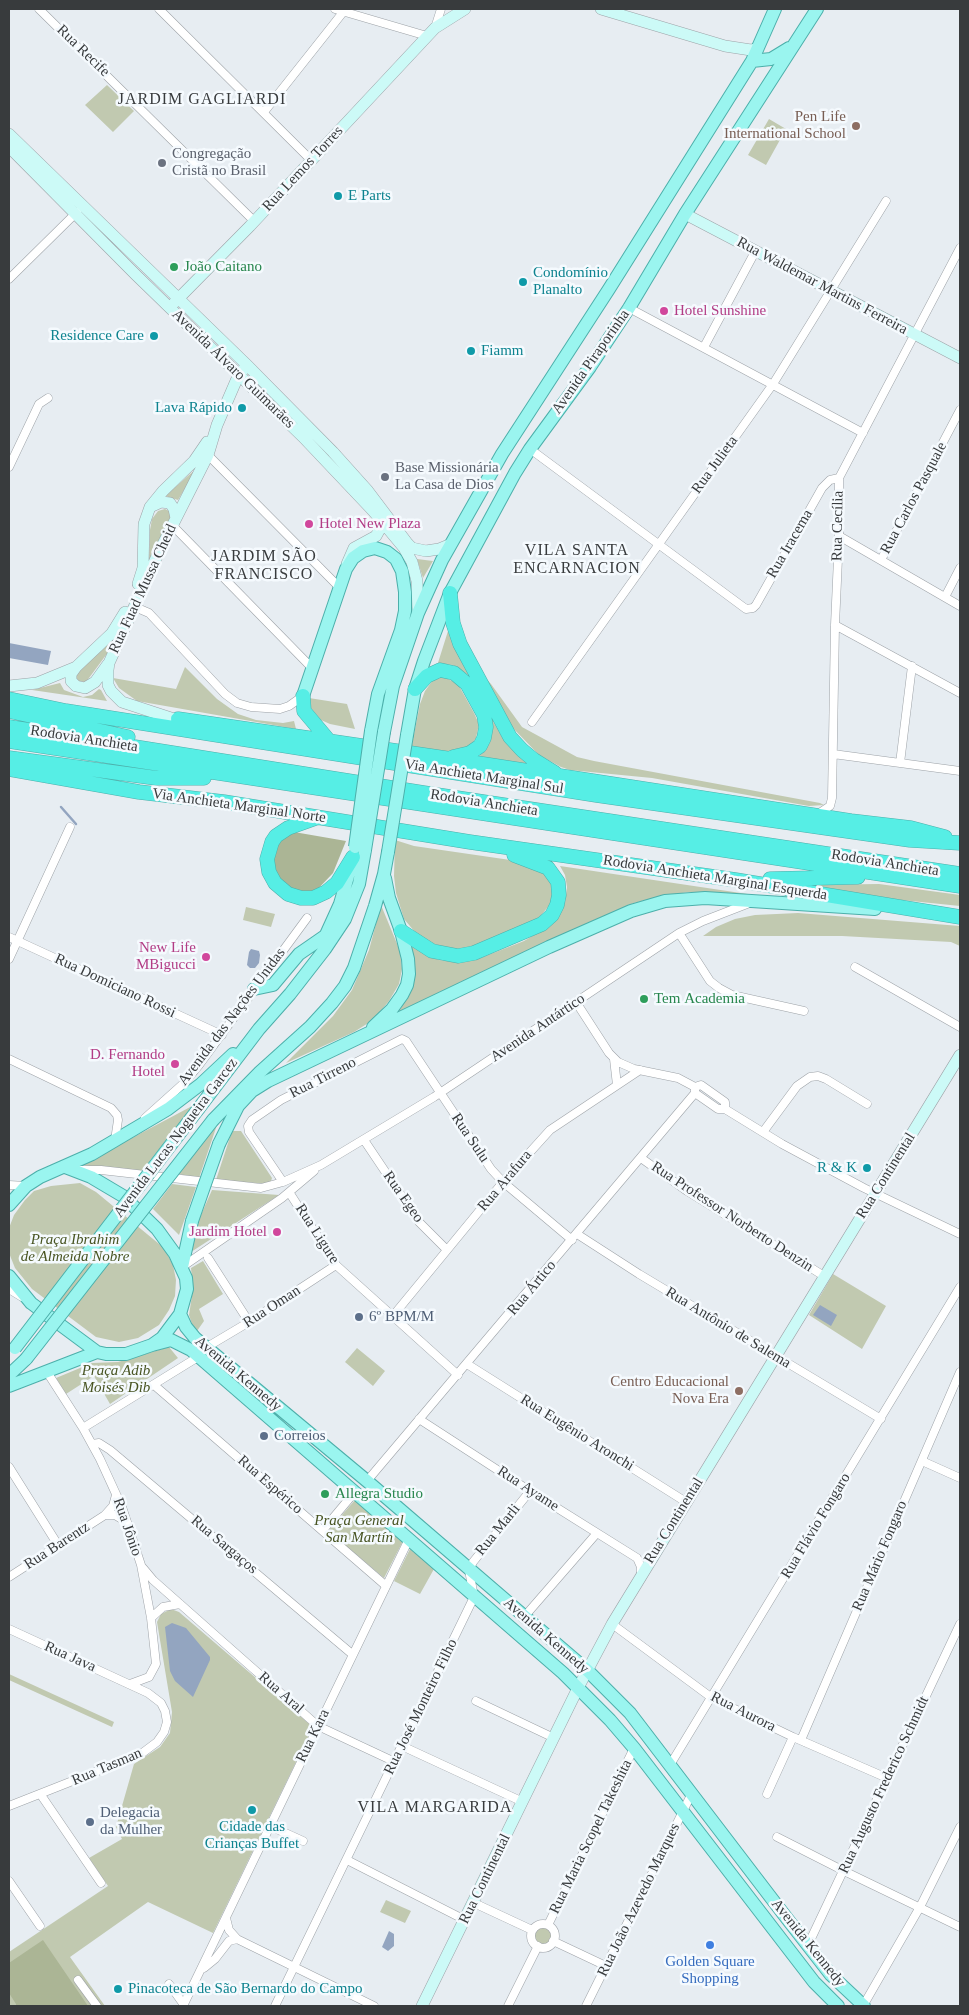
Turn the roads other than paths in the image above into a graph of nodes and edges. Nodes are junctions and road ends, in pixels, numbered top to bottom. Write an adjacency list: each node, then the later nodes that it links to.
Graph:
1 (39, 9): 22 (street, Rua Recife)
2 (159, 9): 15 (street)
3 (335, 9): 9 (street)
4 (441, 9): 10 (street, Rua Lemos Torres)
5 (465, 9): 10 (street, Rua Lemos Torres)
6 (601, 9): 13 (street)
7 (775, 9): 12 (main road, Avenida Piraporinha)
8 (817, 9): 11 (main road, Avenida Piraporinha)
9 (344, 11): 10 (street); 15 (street)
10 (431, 32): 18 (street, Rua Lemos Torres)
11 (794, 45): 14 (main road); 21 (main road, Avenida Piraporinha)
12 (757, 48): 13 (street); 14 (main road, Avenida Piraporinha)
13 (738, 49): 14 (street)
14 (752, 61): 51 (main road, Avenida Piraporinha)
15 (264, 112): 18 (street)
16 (9, 134): 20 (street, Avenida Álvaro Guimarães)
17 (9, 148): 20 (street, Avenida Álvaro Guimarães)
18 (311, 160): 22 (street, Rua Lemos Torres)
19 (886, 201): 27 (street, Rua Julieta)
20 (78, 210): 25 (street, Avenida Álvaro Guimarães); 26 (street)
21 (685, 214): 24 (street, Rua Waldemar Martins Ferreira); 30 (main road, Avenida Piraporinha)
22 (254, 221): 28 (street, Rua Lemos Torres)
23 (960, 248): 31 (street, Rua Cecília)
24 (756, 250): 27 (street, Rua Waldemar Martins Ferreira); 32 (street)
25 (123, 254): 28 (street, Avenida Álvaro Guimarães); 29 (street, Avenida Álvaro Guimarães)
26 (9, 279)
27 (831, 289): 31 (street, Rua Waldemar Martins Ferreira); 35 (street, Rua Julieta)
28 (178, 299): 29 (street, Rua Lemos Torres); 34 (street, Avenida Álvaro Guimarães)
29 (170, 308): 34 (street, Avenida Álvaro Guimarães)
30 (629, 308): 32 (street); 40 (main road, Avenida Piraporinha)
31 (914, 335): 33 (street, Rua Waldemar Martins Ferreira); 39 (street, Rua Cecília)
32 (704, 347): 35 (street)
33 (960, 358)
34 (243, 369): 38 (street, Rua Fuad Mussa Cheid); 45 (street, Avenida Álvaro Guimarães)
35 (773, 384): 39 (street); 50 (street, Rua Julieta)
36 (48, 398): 42 (street)
37 (960, 410): 52 (street, Rua Carlos Pasquale)
38 (217, 425): 41 (street, Rua Fuad Mussa Cheid); 44 (street, Rua Fuad Mussa Cheid)
39 (863, 433): 43 (street, Rua Cecília)
40 (530, 449): 50 (street); 56 (main road, Avenida Piraporinha)
41 (208, 456): 46 (street, Rua Fuad Mussa Cheid); 55 (street)
42 (9, 467)
43 (839, 478): 47 (street, Rua Cecília); 50 (street, Rua Iracema)
44 (150, 507): 46 (street); 65 (street, Rua Fuad Mussa Cheid)
45 (385, 521): 48 (street); 49 (street, Avenida Álvaro Guimarães); 51 (street, Avenida Álvaro Guimarães)
46 (174, 522): 59 (street, Rua Fuad Mussa Cheid); 66 (street)
47 (839, 536): 52 (street); 61 (street, Rua Cecília)
48 (373, 538): 49 (street); 54 (street)
49 (398, 541): 60 (street, Avenida Álvaro Guimarães)
50 (659, 543): 75 (street, Rua Julieta)
51 (451, 544): 60 (main road, Avenida Piraporinha)
52 (881, 560): 57 (street)
53 (960, 568): 57 (street)
54 (346, 569): 55 (main road); 62 (main road)
55 (339, 587): 66 (main road)
56 (450, 593): 68 (main road, Avenida Piraporinha); 88 (highway)
57 (945, 597): 58 (street)
58 (960, 606)
59 (135, 607): 63 (street, Rua Fuad Mussa Cheid); 70 (street)
60 (418, 613): 62 (main road); 77 (main road, Avenida Piraporinha)
61 (835, 625): 64 (street); 80 (street, Rua Cecília)
62 (390, 661): 77 (main road)
63 (109, 663): 65 (street); 74 (street, Rua Fuad Mussa Cheid)
64 (912, 666): 69 (street); 83 (street)
65 (76, 668): 67 (street, Rua Fuad Mussa Cheid)
66 (312, 668): 70 (main road)
67 (9, 686)
68 (416, 689): 82 (highway); 97 (main road, Avenida Piraporinha, bridge)
69 (960, 693)
70 (303, 696): 79 (highway)
71 (9, 698): 73 (highway, Via Anchieta Marginal Sul)
72 (9, 711): 84 (highway)
73 (66, 711): 74 (highway); 95 (highway, Via Anchieta Marginal Sul)
74 (174, 719): 79 (highway)
75 (532, 722)
76 (9, 727): 84 (highway, Rodovia Anchieta)
77 (378, 732): 96 (main road, bridge)
78 (9, 741): 87 (highway, Rodovia Anchieta)
79 (330, 742): 82 (highway)
80 (833, 754): 83 (street); 89 (street, Rua Cecília)
81 (9, 758): 87 (highway)
82 (444, 758): 88 (highway)
83 (900, 763): 86 (street)
84 (243, 764): 99 (highway, Rodovia Anchieta)
85 (9, 769): 91 (highway, Via Anchieta Marginal Norte)
86 (960, 771)
87 (227, 775): 100 (highway, Rodovia Anchieta)
88 (560, 776): 90 (highway)
89 (831, 804): 90 (street); 92 (street)
90 (814, 815): 92 (highway)
91 (320, 817): 94 (highway, Via Anchieta Marginal Norte); 96 (highway)
92 (851, 821): 95 (highway)
93 (70, 827): 111 (street)
94 (470, 842): 101 (highway, Rodovia Anchieta Marginal Esquerda); 107 (highway)
95 (960, 842)
96 (358, 851): 109 (main road, Avenida Lucas Nogueira Garcez); 115 (main road, Avenida Lucas Nogueira Garcez)
97 (388, 852): 98 (main road, Avenida Lucas Nogueira Garcez)
98 (384, 874): 107 (main road); 169 (main road, Avenida Lucas Nogueira Garcez, bridge)
99 (960, 874)
100 (899, 877): 101 (highway); 102 (highway, Rodovia Anchieta)
101 (736, 880): 104 (highway, Rodovia Anchieta Marginal Esquerda)
102 (960, 886)
103 (758, 900): 104 (main road, Avenida Lucas Nogueira Garcez); 108 (street, Avenida Antártico); 121 (main road, Avenida Lucas Nogueira Garcez)
104 (930, 913): 105 (highway, Rodovia Anchieta Marginal Esquerda)
105 (960, 917)
106 (307, 918): 114 (street, Avenida das Nações Unidas)
107 (401, 931): 121 (main road)
108 (679, 933): 116 (street, Avenida Antártico); 117 (street)
109 (325, 936): 114 (main road); 115 (main road, Avenida Lucas Nogueira Garcez)
110 (9, 937): 111 (street, Rua Domiciano Rossi)
111 (17, 941): 112 (street); 120 (street, Rua Domiciano Rossi)
112 (9, 960)
113 (855, 967): 118 (street)
114 (254, 990): 120 (street, Avenida das Nações Unidas)
115 (290, 994): 119 (main road, Avenida Lucas Nogueira Garcez)
116 (576, 1002): 124 (street); 129 (street, Avenida Antártico)
117 (804, 1011)
118 (960, 1027)
119 (258, 1029): 131 (main road, Avenida das Nações Unidas); 161 (main road, Avenida Lucas Nogueira Garcez, bridge)
120 (222, 1035): 131 (street, Avenida das Nações Unidas)
121 (364, 1036): 150 (main road, Avenida Lucas Nogueira Garcez, bridge)
122 (406, 1041): 129 (street, Rua Sulu); 138 (street, Rua Tirreno)
123 (960, 1055): 143 (street, Rua Continental)
124 (614, 1059): 126 (street); 127 (street)
125 (9, 1060): 134 (street)
126 (640, 1070): 127 (street, Rua Arafura); 128 (street)
127 (617, 1085): 139 (street, Rua Arafura)
128 (695, 1090): 132 (street); 135 (street, Rua Ártico)
129 (440, 1093): 133 (street, Avenida Antártico); 139 (street, Rua Sulu)
130 (867, 1104): 132 (street)
131 (131, 1132): 134 (main road, Avenida das Nações Unidas)
132 (763, 1132): 143 (street)
133 (364, 1140): 136 (street, Avenida Antártico); 147 (street, Rua Egeo)
134 (115, 1142): 137 (main road, Avenida das Nações Unidas)
135 (640, 1158): 146 (street, Rua Ártico); 152 (street, Rua Professor Norberto Denzin)
136 (321, 1165): 138 (street, Avenida Antártico); 142 (street, Avenida Antártico)
137 (69, 1168): 138 (street, Avenida Antártico); 141 (main road, Avenida das Nações Unidas); 150 (main road)
138 (283, 1182)
139 (503, 1182): 146 (street, Rua Sulu); 147 (street, Rua Arafura)
140 (9, 1185): 141 (street)
141 (26, 1186): 144 (main road, Avenida das Nações Unidas)
142 (289, 1192): 149 (street, Rua Ligure); 150 (street, Avenida Antártico)
143 (876, 1194): 145 (street); 152 (street, Rua Continental)
144 (9, 1205)
145 (960, 1234)
146 (575, 1237): 164 (street, Rua Antônio de Salema); 165 (street, Rua Ártico)
147 (447, 1250): 157 (street, Rua Arafura)
148 (208, 1258): 158 (street)
149 (336, 1265): 157 (street, Rua Ligure); 158 (street, Rua Oman)
150 (182, 1267): 156 (main road)
151 (9, 1276): 155 (main road)
152 (824, 1276): 164 (street, Rua Continental)
153 (9, 1289): 155 (street)
154 (959, 1290): 173 (street, Rua Flávio Fongaro)
155 (31, 1303): 162 (main road)
156 (180, 1314): 159 (main road); 160 (main road, Avenida Kennedy)
157 (392, 1317): 168 (street, Rua Ligure)
158 (248, 1322): 160 (street, Rua Oman)
159 (152, 1345): 162 (main road); 163 (main road, Avenida Kennedy)
160 (207, 1347): 179 (main road, Avenida Kennedy)
161 (12, 1352)
162 (97, 1352): 166 (main road)
163 (198, 1357): 170 (street); 181 (main road, Avenida Kennedy)
164 (775, 1357): 173 (street, Rua Antônio de Salema); 183 (street, Rua Continental)
165 (467, 1364): 168 (street, Rua Ártico); 183 (street, Rua Eugênio Aronchi)
166 (47, 1372): 171 (main road); 174 (street, Rua Jônio)
167 (960, 1372): 176 (street, Rua Mário Fongaro)
168 (458, 1374): 172 (street, Rua Ártico)
169 (9, 1375)
170 (154, 1385): 174 (street); 186 (street, Rua Espérico)
171 (9, 1386)
172 (419, 1419): 179 (street, Rua Ártico); 180 (street, Rua Ayame)
173 (880, 1419): 208 (street, Rua Flávio Fongaro)
174 (83, 1428): 175 (street, Rua Jônio)
175 (92, 1444): 182 (street, Rua Jônio); 204 (street, Rua Sargaços)
176 (922, 1461): 178 (street); 213 (street, Rua Mário Fongaro)
177 (9, 1467): 189 (street)
178 (960, 1478)
179 (367, 1481): 193 (main road, Avenida Kennedy)
180 (530, 1491): 187 (street, Rua Ayame); 193 (street, Rua Marli)
181 (354, 1493): 186 (street); 188 (main road, Avenida Kennedy)
182 (116, 1494): 184 (street, Rua Barentz); 185 (street, Rua Jônio)
183 (686, 1502): 190 (street, Rua Continental)
184 (104, 1515): 185 (street, Rua Barentz); 189 (street, Rua Barentz)
185 (127, 1522): 192 (street, Rua Jônio)
186 (322, 1530): 196 (street, Rua Espérico)
187 (597, 1533): 191 (street, Rua Ayame); 199 (street)
188 (409, 1539): 196 (street, Rua Kara); 197 (main road, Avenida Kennedy)
189 (58, 1545): 195 (street, Rua Barentz)
190 (654, 1554): 191 (street); 194 (street, Rua Continental)
191 (637, 1558): 194 (street)
192 (141, 1565): 198 (street, Rua Aral); 200 (street, Rua Jônio)
193 (470, 1570): 197 (street); 199 (main road, Avenida Kennedy)
194 (641, 1575): 201 (street, Rua Continental)
195 (9, 1577)
196 (386, 1585): 204 (street, Rua Kara)
197 (474, 1597): 207 (main road, Avenida Kennedy); 214 (street, Rua José Monteiro Filho)
198 (180, 1604): 200 (street); 210 (street, Rua Aral)
199 (524, 1617): 205 (main road, Avenida Kennedy)
200 (151, 1618): 206 (street, Rua Jônio)
201 (612, 1624): 205 (street, Rua Continental); 208 (street, Rua Aurora)
202 (960, 1624): 218 (street, Rua Augusto Frederico Schmidt)
203 (9, 1629): 206 (street, Rua Java)
204 (352, 1654): 210 (street, Rua Kara)
205 (587, 1670): 207 (street, Rua Continental); 217 (main road, Avenida Kennedy)
206 (130, 1684): 221 (street, Rua Tasman)
207 (578, 1688): 212 (street, Rua Continental); 215 (main road, Avenida Kennedy)
208 (712, 1698): 211 (street, Rua Aurora); 217 (street, Rua Flávio Fongaro)
209 (476, 1701): 212 (street)
210 (318, 1726): 216 (street, Rua Aral); 225 (street, Rua Kara)
211 (793, 1737): 213 (street, Rua Aurora); 220 (street)
212 (554, 1738): 222 (street, Rua Continental)
213 (801, 1740): 218 (street, Rua Aurora)
214 (402, 1746): 216 (street, Rua José Monteiro Filho); 222 (street)
215 (634, 1748): 224 (main road, Avenida Kennedy); 237 (street, Rua Maria Scopel Takeshita)
216 (395, 1762): 229 (street, Rua José Monteiro Filho)
217 (670, 1765): 219 (main road, Avenida Kennedy)
218 (887, 1778): 230 (street, Rua Augusto Frederico Schmidt)
219 (692, 1793): 224 (street, Rua João Azevedo Marques); 245 (main road, Avenida Kennedy)
220 (767, 1794)
221 (41, 1795): 223 (street, Rua Tasman); 232 (street)
222 (523, 1802): 233 (street, Rua Continental)
223 (9, 1806)
224 (683, 1810): 247 (street, Rua João Azevedo Marques); 259 (main road, Avenida Kennedy)
225 (270, 1826): 228 (street); 235 (street, Rua Kara)
226 (960, 1826): 234 (street)
227 (777, 1837): 230 (street)
228 (303, 1841)
229 (347, 1860): 236 (street); 248 (street, Rua José Monteiro Filho)
230 (844, 1871): 234 (street); 245 (street, Rua Augusto Frederico Schmidt)
231 (9, 1882): 238 (street)
232 (101, 1883)
233 (474, 1903): 236 (street, Rua Continental); 240 (street)
234 (920, 1908): 239 (street); 260 (street)
235 (227, 1916): 241 (street, Rua Kara); 242 (street)
236 (465, 1920): 256 (street, Rua Continental)
237 (548, 1925): 240 (street); 243 (street)
238 (40, 1926)
239 (960, 1927)
240 (532, 1930): 246 (street)
241 (218, 1933): 244 (street); 249 (street, Rua Kara)
242 (236, 1939): 244 (street); 248 (street)
243 (554, 1941): 246 (street); 247 (street)
244 (225, 1944): 249 (street, Rua Kara)
245 (808, 1945): 260 (main road, Avenida Kennedy)
246 (538, 1946): 257 (street)
247 (606, 1966): 258 (street, Rua João Azevedo Marques)
248 (294, 1968): 254 (street, Rua José Monteiro Filho); 255 (street)
249 (200, 1971): 253 (street, Rua Kara)
250 (78, 1980): 252 (street)
251 (170, 1984): 253 (street)
252 (97, 2006)
253 (184, 2006)
254 (276, 2006)
255 (374, 2006)
256 (422, 2006)
257 (508, 2006)
258 (586, 2006)
259 (838, 2006)
260 (863, 2006)

